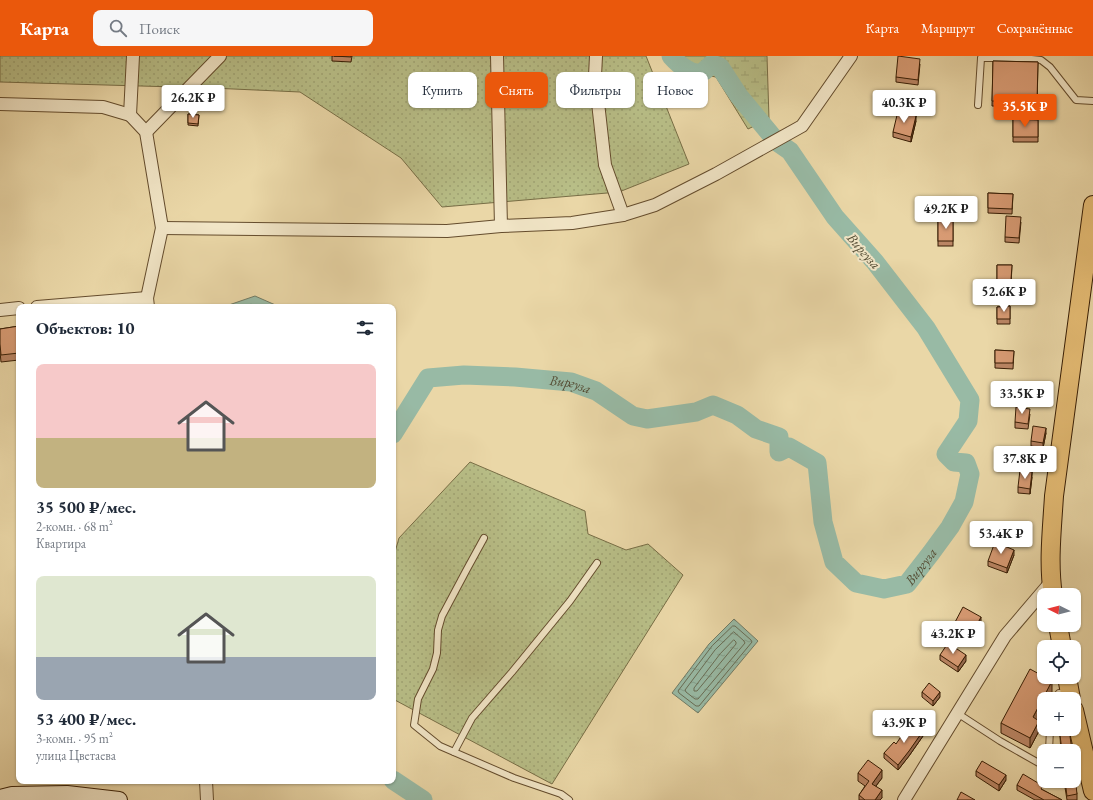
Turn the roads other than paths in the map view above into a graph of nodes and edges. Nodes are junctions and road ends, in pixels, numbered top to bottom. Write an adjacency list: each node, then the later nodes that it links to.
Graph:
1 (133, 56): 9 (street)
2 (220, 56): 10 (street)
3 (497, 56): 13 (street)
4 (596, 56): 12 (street)
5 (851, 56): 12 (street)
6 (1093, 101): 8 (lane)
7 (0, 104): 9 (street)
8 (978, 105)
9 (130, 115): 10 (street)
10 (146, 132): 14 (street)
11 (1093, 205): 21 (main road)
12 (623, 215): 13 (street)
13 (501, 226): 14 (street)
14 (162, 228): 15 (street)
15 (147, 303): 16 (street)
16 (120, 304)
17 (16, 308): 18 (street)
18 (0, 310)
19 (484, 538): 25 (lane)
20 (597, 563): 25 (lane)
21 (1052, 588)
22 (1037, 604): 23 (street)
23 (957, 713): 26 (lane); 33 (street)
24 (1080, 736): 28 (main road)
25 (454, 752): 32 (lane)
26 (1037, 762)
27 (206, 784): 31 (street)
28 (1093, 791)
29 (0, 798): 30 (street)
30 (119, 800)
31 (208, 800)
32 (569, 800)
33 (904, 800)

